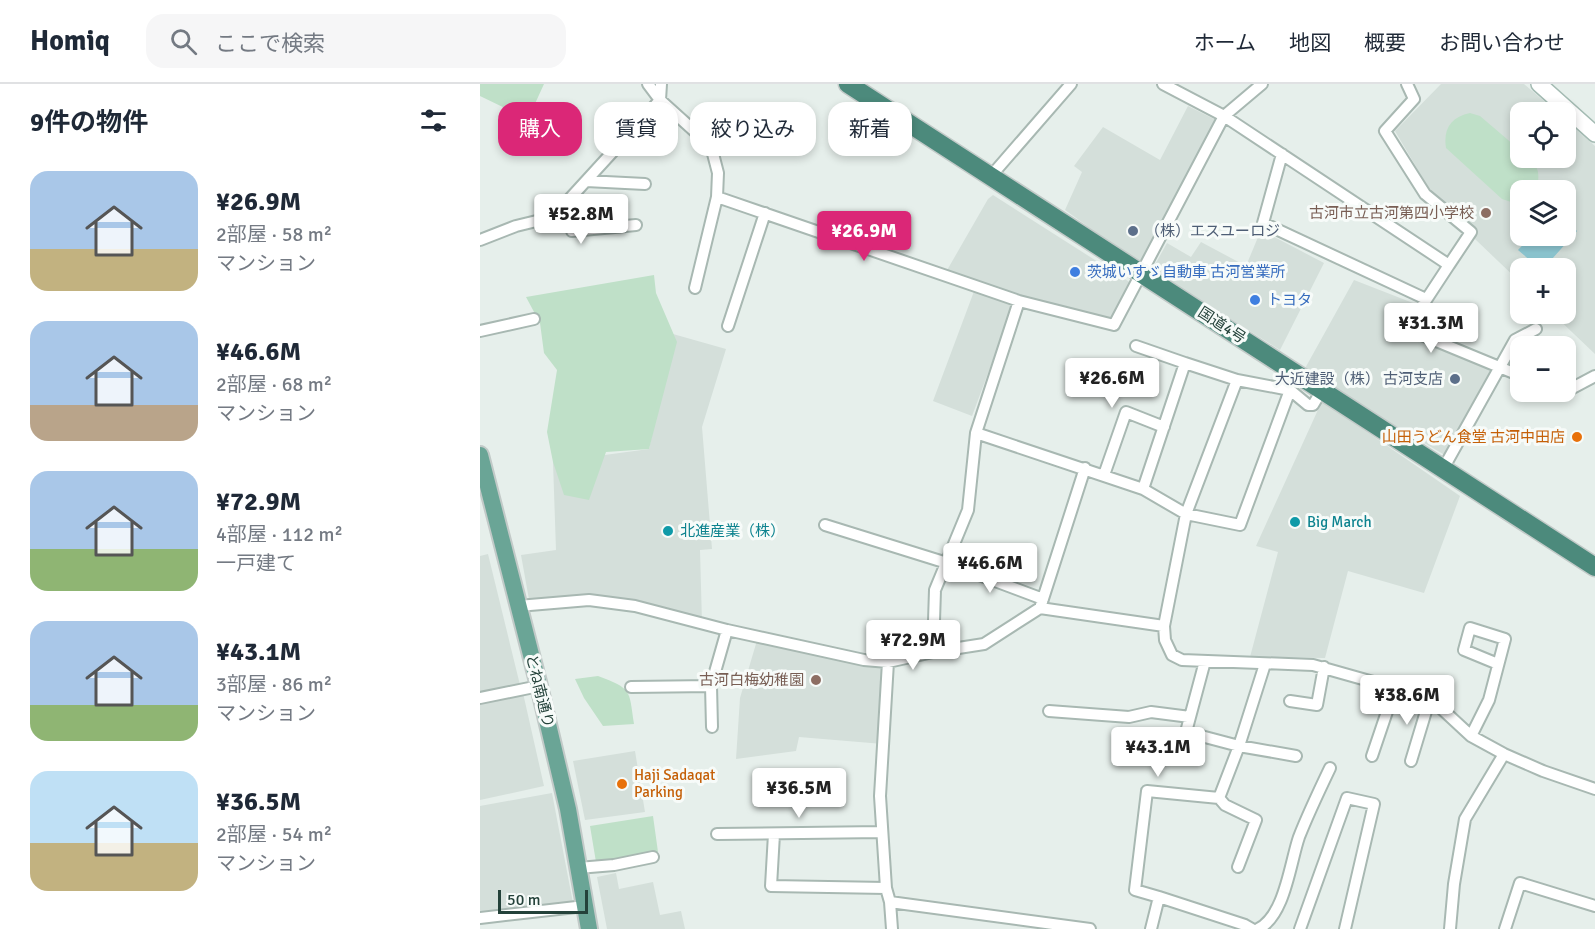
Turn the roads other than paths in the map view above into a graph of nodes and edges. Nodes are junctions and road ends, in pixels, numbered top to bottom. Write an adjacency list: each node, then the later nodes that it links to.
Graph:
1 (648, 84): 9 (street)
2 (662, 84): 9 (street)
3 (848, 84): 13 (highway, 国道4号)
4 (1071, 84): 13 (street)
5 (1163, 84): 10 (street)
6 (1262, 84): 10 (street)
7 (1407, 84): 21 (street)
8 (1539, 84): 11 (main road)
9 (660, 100): 14 (street); 16 (street)
10 (1224, 116): 12 (street); 22 (street)
11 (1595, 134)
12 (1282, 154): 21 (street); 24 (street)
13 (991, 176): 22 (highway, 国道4号)
14 (586, 181): 15 (street); 17 (street)
15 (645, 184)
16 (717, 197): 18 (street); 23 (street)
17 (566, 202): 19 (street); 20 (street)
18 (765, 213): 25 (street); 27 (street)
19 (636, 225)
20 (480, 240)
21 (1449, 265): 24 (street)
22 (1141, 273): 25 (street); 38 (highway, 国道4号)
23 (695, 288)
24 (1426, 299): 32 (street)
25 (1019, 301): 40 (street)
26 (534, 319): 29 (street)
27 (728, 326)
28 (1536, 329): 32 (street)
29 (480, 331)
30 (1136, 346): 31 (street)
31 (1185, 363): 35 (street); 39 (street)
32 (1498, 367): 33 (street); 43 (street)
33 (1510, 372)
34 (1595, 376): 36 (street)
35 (1237, 380): 37 (street); 47 (street)
36 (1576, 386)
37 (1290, 390): 38 (street); 47 (street)
38 (1322, 390): 43 (highway, 国道4号)
39 (1164, 427): 44 (street); 45 (street)
40 (976, 433): 42 (street); 49 (street)
41 (480, 455): 46 (main road, とね南通り)
42 (1085, 468): 44 (street); 51 (street)
43 (1443, 469): 50 (highway, 国道4号)
44 (1104, 475): 45 (street)
45 (1143, 489): 47 (street)
46 (485, 492): 52 (main road, とね南通り)
47 (1186, 514): 53 (street)
48 (825, 525): 49 (street)
49 (947, 563): 51 (street); 55 (street)
50 (1595, 567)
51 (1042, 603): 53 (street); 55 (street)
52 (518, 606): 54 (street); 61 (main road, とね南通り)
53 (1164, 626): 57 (street)
54 (727, 630): 56 (street); 63 (street)
55 (933, 652): 56 (street)
56 (888, 662): 80 (street)
57 (1205, 662): 58 (street); 69 (street)
58 (1264, 664): 60 (street); 72 (street)
59 (1498, 664): 71 (street)
60 (1324, 667): 64 (street); 67 (street)
61 (539, 686): 65 (street); 85 (main road, とね南通り)
62 (631, 687): 63 (street)
63 (711, 687): 70 (street)
64 (1395, 688): 66 (street); 75 (street)
65 (480, 698)
66 (1430, 698): 71 (street); 76 (street)
67 (1290, 701)
68 (1048, 711): 69 (street)
69 (1190, 717): 72 (street)
70 (712, 727)
71 (1471, 736): 73 (street)
72 (1239, 746): 74 (street); 79 (street)
73 (1504, 753): 78 (street); 100 (street)
74 (1296, 756)
75 (1372, 756)
76 (1411, 762)
77 (1330, 768): 97 (street)
78 (1595, 789)
79 (1219, 798): 84 (street); 87 (street)
80 (882, 832): 82 (street); 86 (street)
81 (717, 834): 82 (street)
82 (774, 834): 86 (street)
83 (653, 856): 85 (street)
84 (1238, 867)
85 (578, 868): 89 (main road, とね南通り)
86 (886, 888): 88 (street)
87 (1159, 897): 95 (street); 96 (street)
88 (890, 902): 93 (street); 94 (street)
89 (585, 906): 91 (street); 92 (main road, とね南通り)
90 (1595, 906): 101 (street)
91 (480, 918)
92 (589, 929)
93 (892, 929)
94 (1089, 929)
95 (1151, 929)
96 (1252, 929)
97 (1258, 929)
98 (1300, 929): 99 (street)
99 (1345, 929)
100 (1450, 929)
101 (1505, 929)

